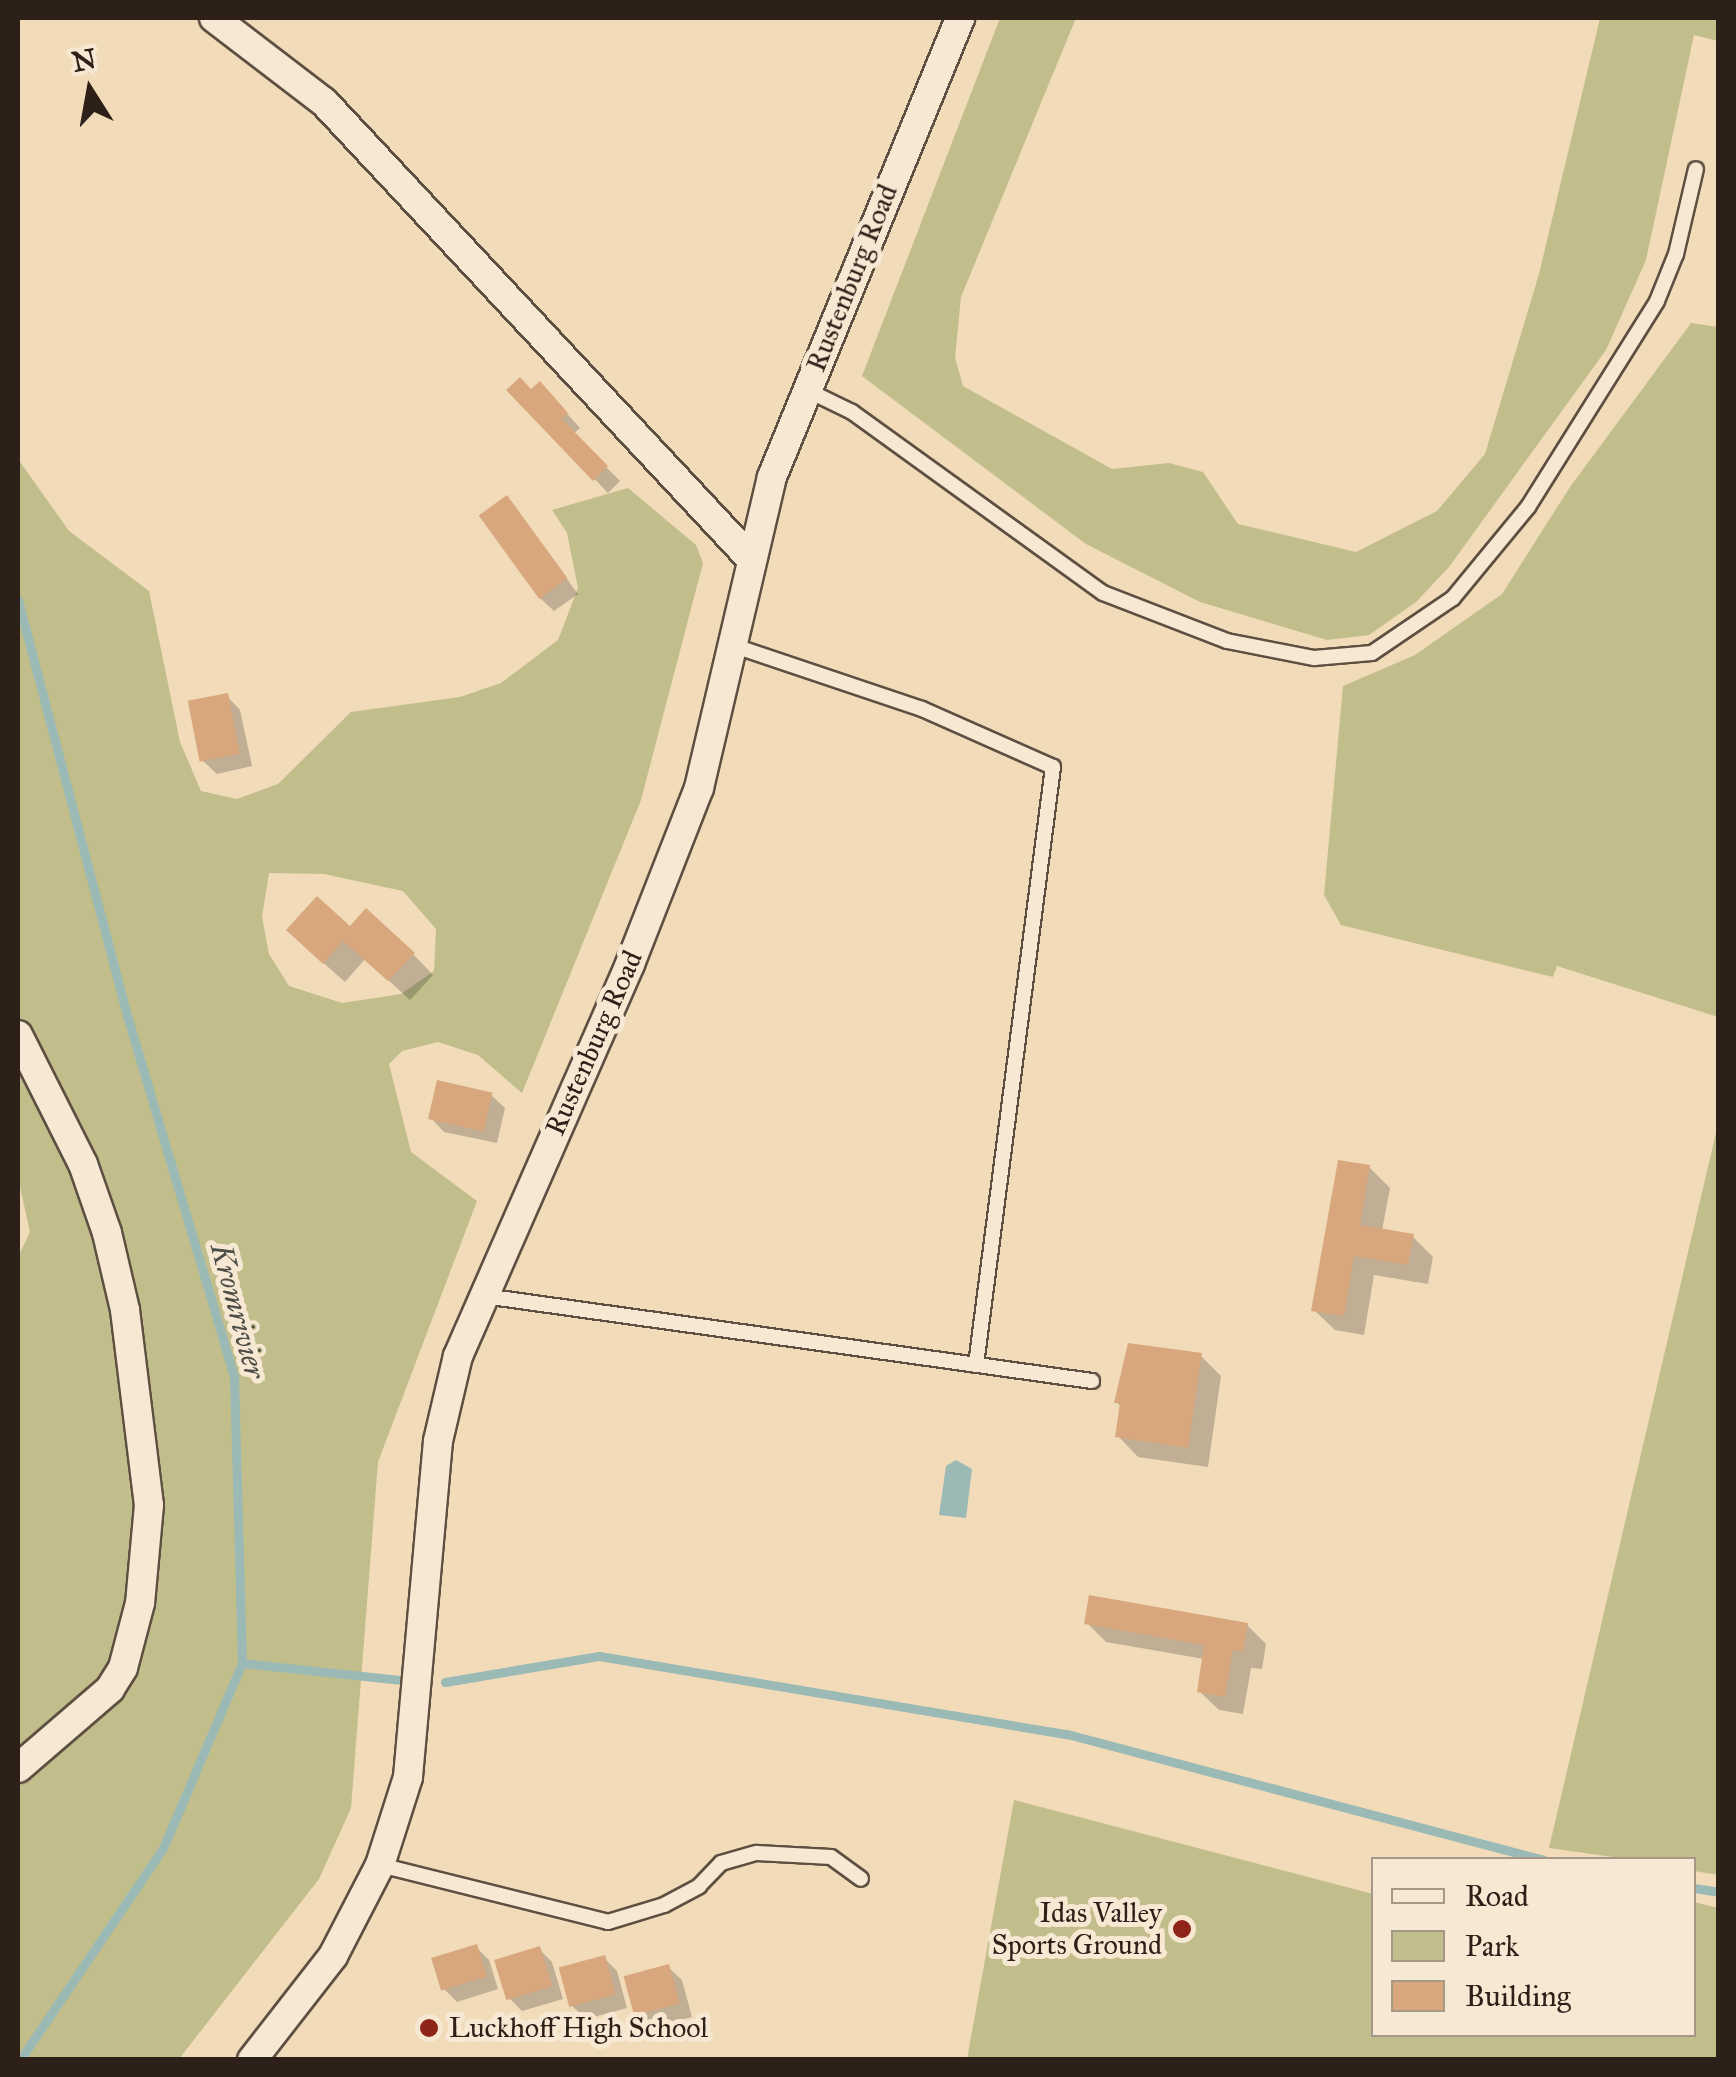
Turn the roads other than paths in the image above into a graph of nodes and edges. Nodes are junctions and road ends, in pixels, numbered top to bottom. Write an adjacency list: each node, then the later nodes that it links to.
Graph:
1 (214, 18): 5 (street)
2 (960, 18): 4 (street, Rustenburg Road)
3 (1696, 170): 4 (lane)
4 (807, 390): 5 (street, Rustenburg Road)
5 (751, 559): 6 (street, Rustenburg Road)
6 (735, 646): 8 (street, Rustenburg Road); 9 (lane)
7 (18, 1035): 11 (street)
8 (482, 1295): 9 (lane); 12 (street, Rustenburg Road)
9 (976, 1365): 10 (lane)
10 (1092, 1381)
11 (18, 1768)
12 (380, 1865): 13 (lane); 14 (street, Rustenburg Road)
13 (861, 1879)
14 (252, 2060)

